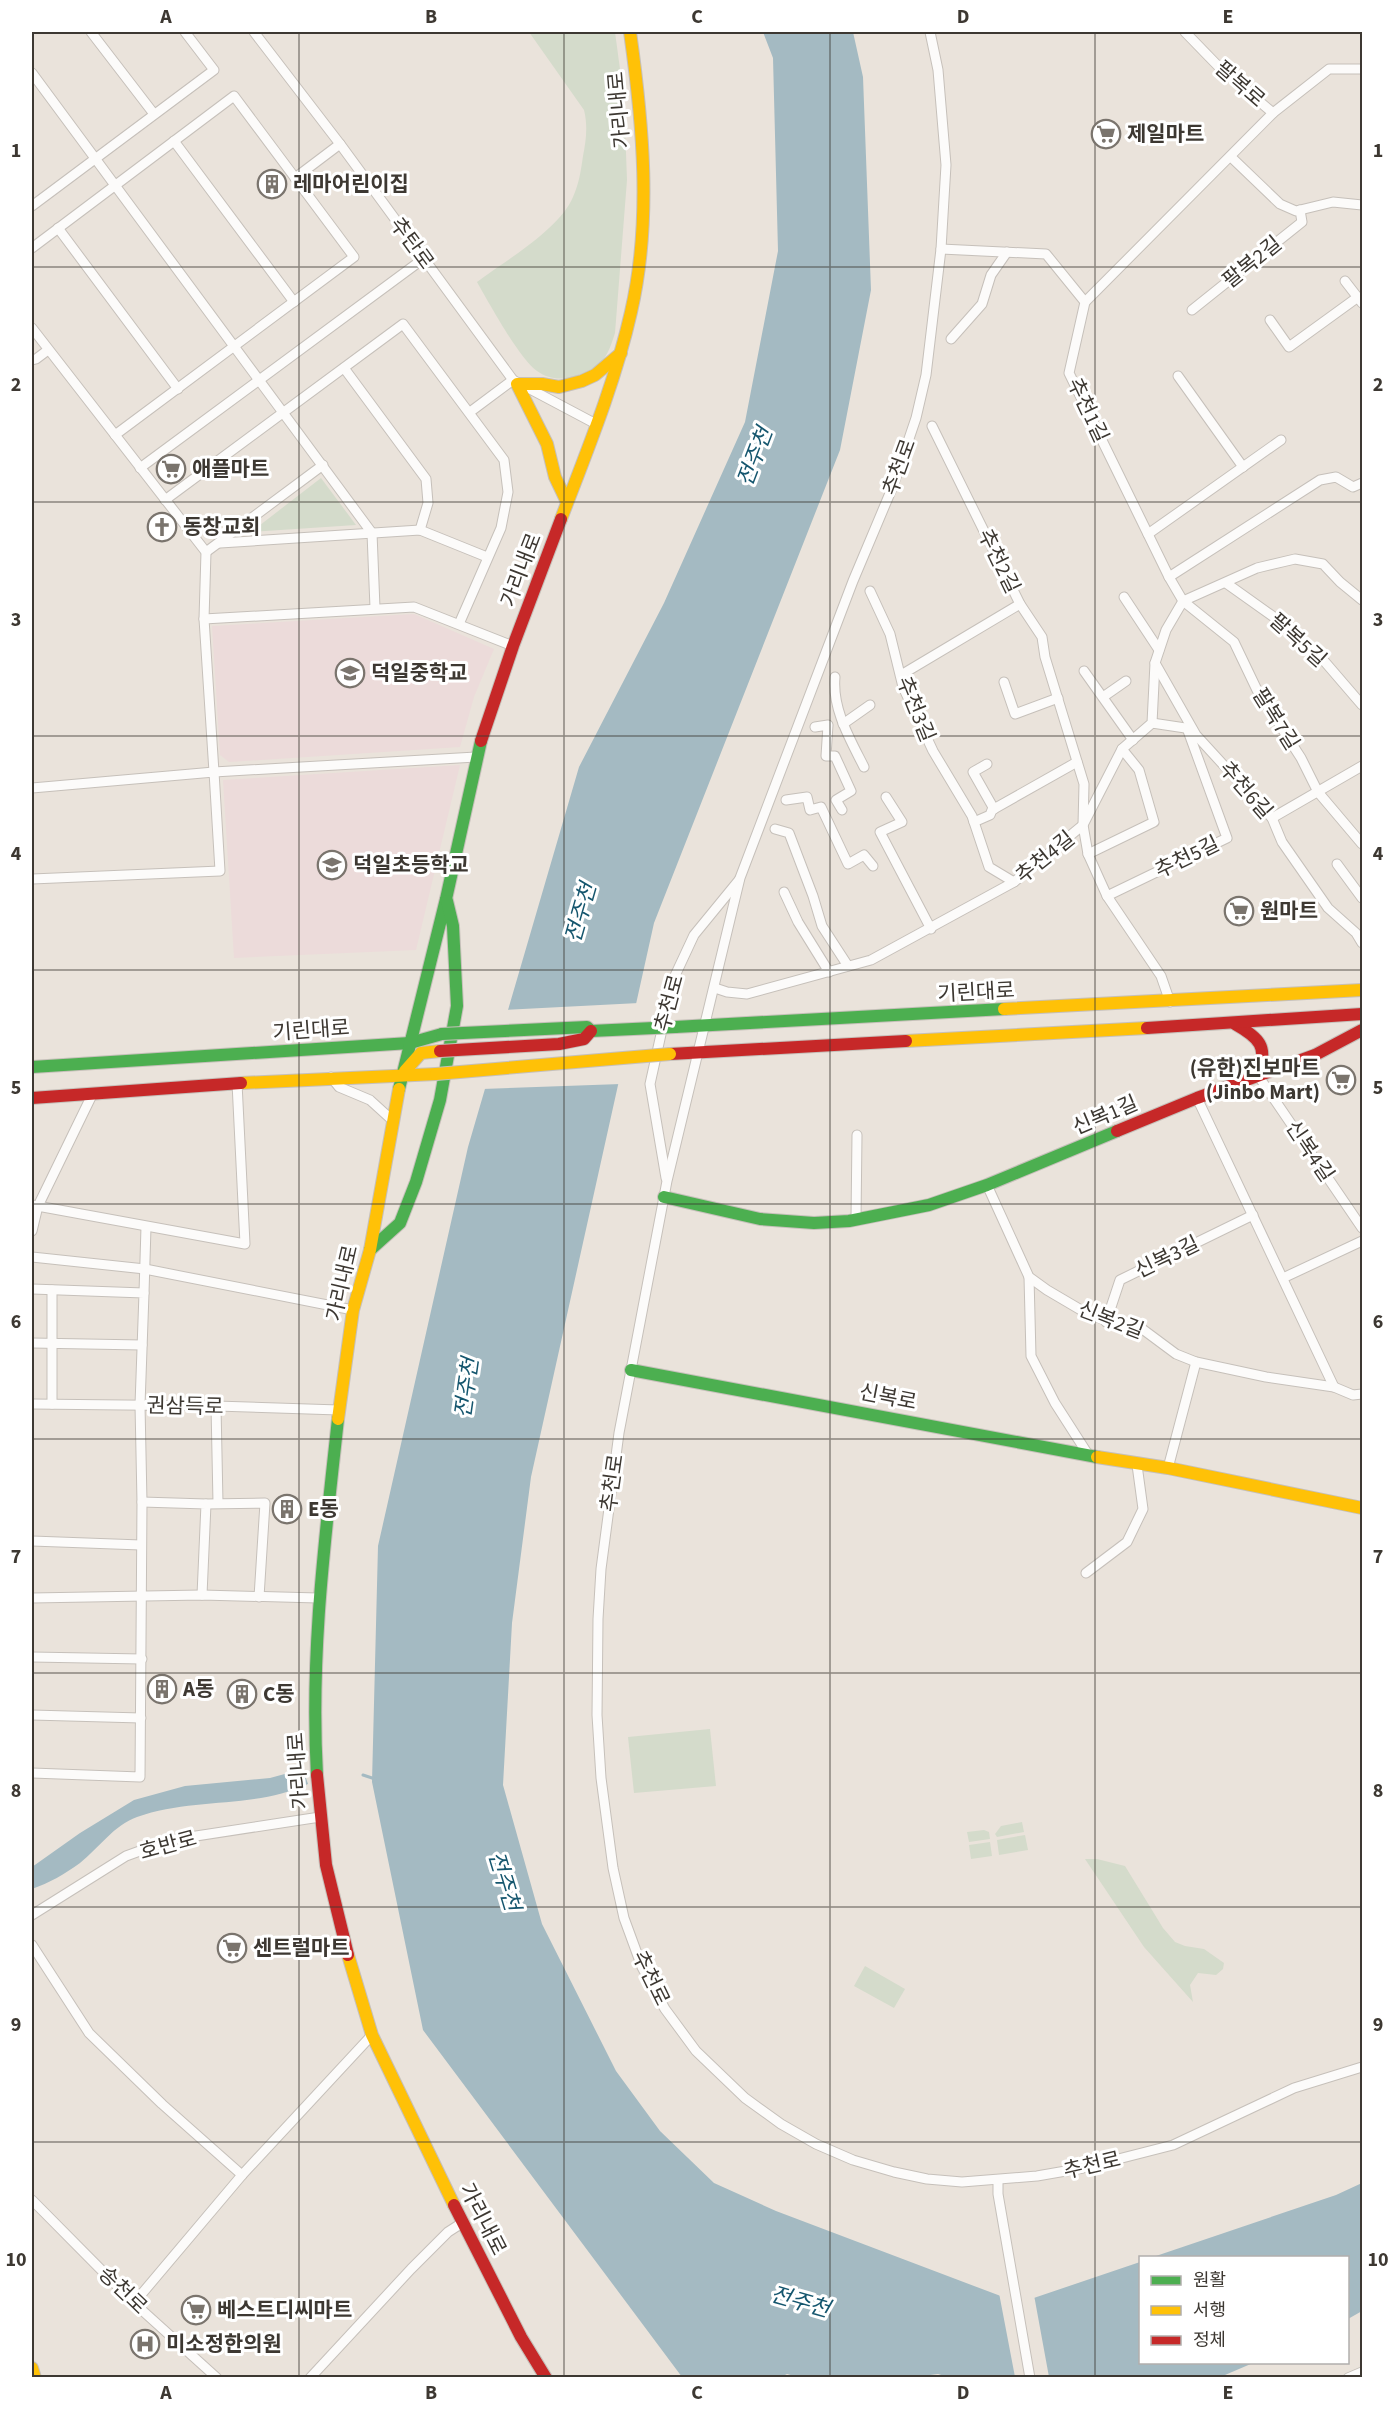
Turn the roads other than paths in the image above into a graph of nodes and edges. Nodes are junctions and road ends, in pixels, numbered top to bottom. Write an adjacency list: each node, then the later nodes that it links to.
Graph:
1 (91, 32): 10 (street)
2 (185, 32): 10 (street)
3 (254, 32): 12 (street, 추탄로)
4 (630, 32): 35 (street, 가리내로)
5 (930, 32): 22 (street, 추천로)
6 (1185, 32): 9 (street, 팔복로)
7 (1362, 69): 9 (street, 팔복로)
8 (32, 73): 14 (street)
9 (1273, 113): 13 (street)
10 (154, 114): 14 (street)
11 (174, 141): 15 (street); 16 (street); 27 (street)
12 (340, 144): 15 (street); 24 (street, 추탄로)
13 (1230, 157): 19 (street, 팔복2길); 28 (street)
14 (96, 159): 16 (street); 17 (street)
15 (295, 178): 27 (street)
16 (115, 184): 20 (street); 33 (street)
17 (34, 200)
18 (1362, 205): 19 (street)
19 (1300, 210): 29 (street, 팔복2길)
20 (58, 228): 21 (street); 41 (street)
21 (32, 248)
22 (940, 249): 23 (street); 108 (street, 추천로)
23 (1007, 252): 28 (street); 32 (street)
24 (423, 259): 39 (street); 40 (street, 추탄로)
25 (1345, 281): 26 (street)
26 (1360, 300): 30 (street)
27 (294, 302): 33 (street)
28 (1085, 302): 56 (street, 추천1길)
29 (1192, 310)
30 (1270, 320)
31 (32, 328): 34 (street)
32 (951, 339)
33 (235, 345): 39 (street); 41 (street)
34 (48, 350): 36 (street); 46 (street)
35 (621, 353): 40 (street); 44 (street, 가리내로)
36 (32, 360)
37 (344, 368): 42 (street); 43 (street); 54 (street)
38 (1178, 376): 49 (street)
39 (261, 380): 42 (street); 50 (street)
40 (515, 382): 43 (street); 44 (street, 추탄로); 53 (street)
41 (178, 389): 46 (street)
42 (285, 412): 48 (street); 52 (street)
43 (470, 412): 59 (street)
44 (596, 424): 53 (street, 가리내로)
45 (932, 426): 66 (street, 추천2길)
46 (115, 435): 50 (street)
47 (1281, 440): 49 (street)
48 (323, 465): 55 (street); 57 (street)
49 (1243, 467): 56 (street)
50 (140, 468): 52 (street)
51 (1362, 483): 60 (street)
52 (165, 500): 58 (street)
53 (567, 502): 70 (street, 가리내로)
54 (420, 530): 55 (street); 59 (street)
55 (372, 533): 57 (street); 67 (street)
56 (1148, 534): 60 (street, 추천1길)
57 (220, 543): 58 (street)
58 (206, 552): 68 (street)
59 (487, 557): 69 (street)
60 (1169, 577): 65 (street, 추천1길)
61 (1226, 583): 63 (street); 65 (street); 81 (street, 팔복5길)
62 (870, 591): 74 (street, 추천3길)
63 (1361, 595)
64 (1124, 597): 71 (street)
65 (1183, 601): 71 (street); 95 (street, 팔복7길)
66 (1020, 604): 74 (street); 79 (street, 추천2길)
67 (375, 608): 68 (street); 69 (street)
68 (204, 619): 93 (street)
69 (459, 624): 70 (street)
70 (513, 646): 88 (street, 가리내로)
71 (1159, 650): 72 (street)
72 (1155, 663): 82 (street); 85 (street, 추천6길)
73 (1084, 671): 78 (street)
74 (901, 675): 101 (street, 추천3길)
75 (835, 677): 83 (street)
76 (1126, 681): 78 (street)
77 (1004, 682): 79 (street)
78 (1102, 697): 86 (street)
79 (1058, 698): 89 (street, 추천2길)
80 (870, 705): 83 (street)
81 (1362, 705)
82 (1152, 723): 85 (street); 86 (street, 추천4길)
83 (843, 724): 92 (street)
84 (815, 727): 99 (street)
85 (1190, 728): 100 (street, 추천6길); 112 (street, 추천5길)
86 (1132, 740): 87 (street, 추천4길)
87 (1122, 749): 102 (street, 추천4길); 105 (street)
88 (476, 757): 93 (street); 114 (street, 가리내로)
89 (1077, 762): 98 (street); 102 (street, 추천2길)
90 (987, 764): 98 (street)
91 (1362, 766): 95 (street)
92 (864, 767)
93 (214, 772): 94 (street); 109 (street)
94 (32, 788)
95 (1318, 792): 100 (street); 104 (street, 팔복7길)
96 (886, 797): 115 (street)
97 (786, 800): 107 (street)
98 (994, 808): 101 (street)
99 (842, 810)
100 (1272, 818): 116 (street, 추천6길)
101 (974, 822): 110 (street, 추천3길)
102 (1083, 825): 105 (street); 110 (street, 추천4길)
103 (776, 828): 117 (street)
104 (1362, 844)
105 (1088, 854): 112 (street)
106 (1337, 864): 113 (street)
107 (873, 866)
108 (740, 878): 119 (street, 추천로); 139 (street, 추천로)
109 (32, 879)
110 (1014, 882): 115 (street, 추천4길)
111 (784, 892): 118 (street)
112 (1107, 896): 121 (street)
113 (1362, 898)
114 (446, 899): 127 (street, 가리내로); 149 (street)
115 (931, 929): 117 (street, 추천4길)
116 (1362, 943)
117 (848, 966): 118 (street, 추천4길)
118 (829, 972): 119 (street, 추천4길)
119 (715, 988): 124 (street, 추천로)
120 (1362, 990): 121 (street, 기린대로)
121 (1170, 1002): 124 (street, 기린대로)
122 (1362, 1014): 123 (street)
123 (1234, 1023): 128 (street); 130 (street)
124 (705, 1026): 126 (street, 기린대로, bridge); 128 (street, 추천로)
125 (1362, 1030): 130 (street, 신복1길)
126 (591, 1031): 127 (street, 기린대로, bridge); 131 (street, 기린대로, bridge)
127 (410, 1043): 129 (street, 기린대로); 131 (street, 가리내로)
128 (698, 1053): 131 (street, bridge); 139 (street, 추천로)
129 (32, 1067)
130 (1257, 1074): 136 (street, 신복1길); 146 (street, 신복4길)
131 (402, 1075): 132 (street); 137 (street, 가리내로)
132 (331, 1077): 133 (street); 137 (street)
133 (237, 1083): 134 (street); 145 (street)
134 (92, 1095): 135 (street); 142 (street)
135 (32, 1098)
136 (1197, 1098): 140 (street, 신복1길); 143 (street)
137 (392, 1120): 149 (street, 가리내로)
138 (857, 1135): 144 (street)
139 (667, 1181): 141 (street, 추천로)
140 (987, 1185): 144 (street, 신복1길); 152 (street)
141 (664, 1197): 144 (street, 신복1길); 163 (street, 추천로)
142 (35, 1206): 145 (street); 147 (street)
143 (1253, 1215): 153 (street); 158 (street, 신복3길)
144 (856, 1219)
145 (146, 1227): 151 (street)
146 (1362, 1228)
147 (32, 1231)
148 (1362, 1241): 153 (street)
149 (370, 1250): 157 (street, 가리내로)
150 (32, 1257): 151 (street)
151 (145, 1269): 156 (street); 157 (street)
152 (1029, 1277): 158 (street, 신복2길); 171 (street)
153 (1282, 1278): 164 (street)
154 (32, 1289): 155 (street)
155 (52, 1290): 156 (street); 160 (street)
156 (144, 1293): 161 (street)
157 (353, 1310): 170 (street, 가리내로)
158 (1107, 1322): 162 (street, 신복2길)
159 (32, 1343): 160 (street)
160 (52, 1343): 161 (street); 167 (street)
161 (142, 1345): 168 (street)
162 (1196, 1362): 164 (street, 신복2길); 173 (street)
163 (631, 1370): 171 (street, 신복로); 197 (street, 추천로)
164 (1334, 1387): 165 (street, 신복2길)
165 (1362, 1394)
166 (32, 1404): 167 (street, 권삼득로)
167 (52, 1404): 168 (street, 권삼득로)
168 (140, 1405): 169 (street, 권삼득로); 174 (street)
169 (216, 1406): 170 (street, 권삼득로); 175 (street)
170 (339, 1410): 185 (street, 가리내로)
171 (1089, 1456): 172 (street, 신복로)
172 (1137, 1465): 173 (street, 신복로); 180 (street)
173 (1168, 1468): 177 (street, 신복로)
174 (142, 1502): 176 (street); 179 (street)
175 (218, 1503): 176 (street); 183 (street)
176 (206, 1504): 181 (street)
177 (1362, 1508)
178 (32, 1541): 179 (street)
179 (141, 1545): 182 (street)
180 (1086, 1573)
181 (202, 1595): 182 (street); 183 (street)
182 (141, 1597): 184 (street); 187 (street)
183 (259, 1597): 185 (street)
184 (32, 1598)
185 (318, 1598): 191 (street, 가리내로)
186 (32, 1657): 187 (street)
187 (141, 1659): 189 (street)
188 (32, 1715): 189 (street)
189 (141, 1718): 190 (street)
190 (32, 1773)
191 (320, 1817): 192 (street, 호반로); 194 (street, 가리내로)
192 (32, 1915)
193 (32, 1945): 196 (street)
194 (372, 2035): 196 (street); 199 (street, 가리내로)
195 (1362, 2067): 197 (street, 추천로)
196 (242, 2175): 200 (street)
197 (998, 2180): 207 (street)
198 (32, 2200): 200 (street, 송천로)
199 (462, 2223): 205 (street); 206 (street, 가리내로)
200 (134, 2302): 204 (street, 송천로)
201 (32, 2368): 203 (street)
202 (1362, 2372): 208 (street)
203 (35, 2378)
204 (217, 2378)
205 (310, 2378)
206 (546, 2378)
207 (1030, 2378)
208 (1347, 2378)

